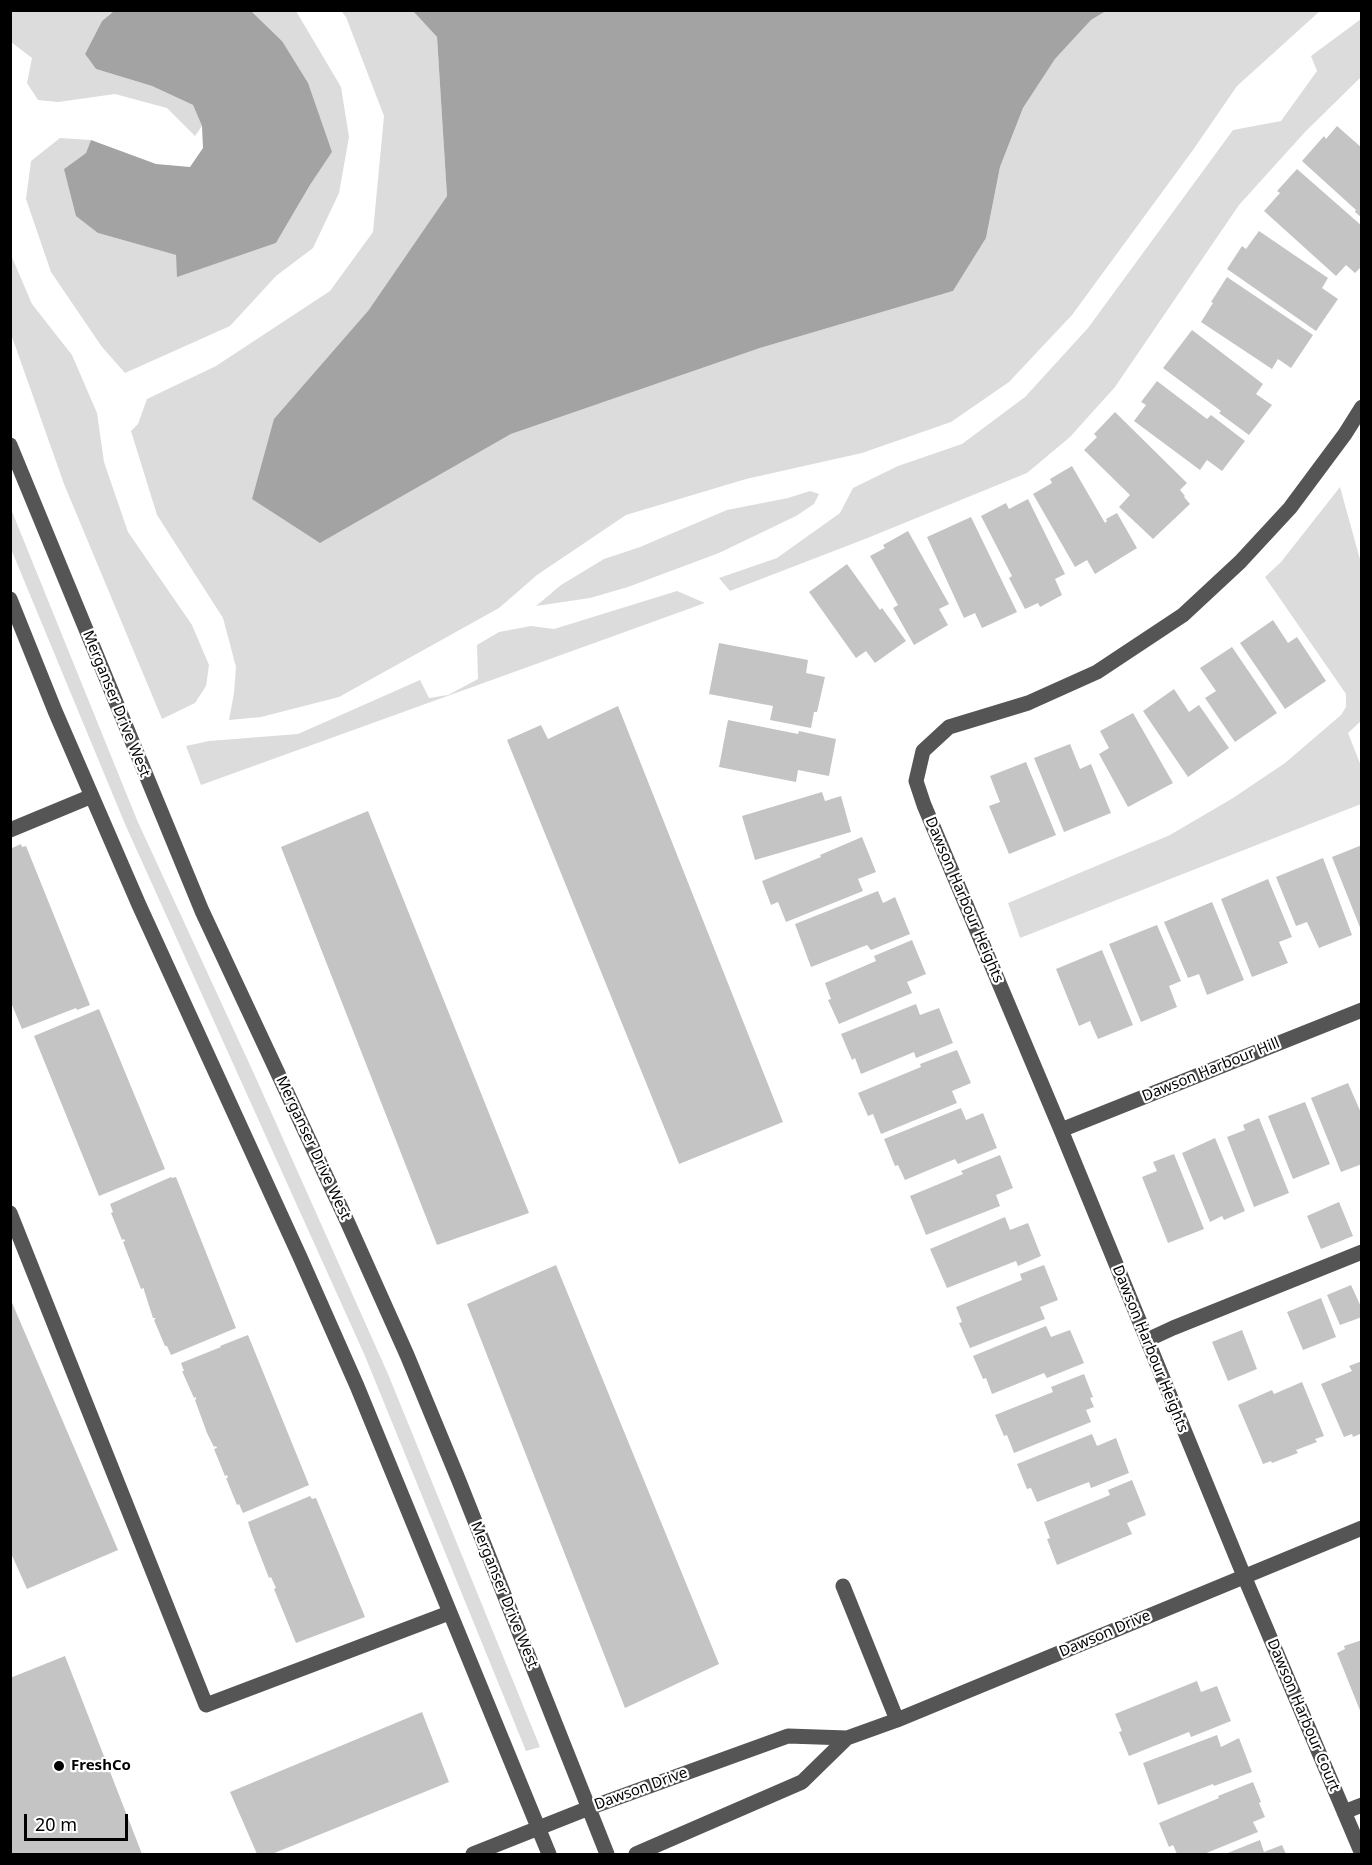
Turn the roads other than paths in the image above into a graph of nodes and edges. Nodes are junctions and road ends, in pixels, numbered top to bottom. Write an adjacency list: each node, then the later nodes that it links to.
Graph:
1 (1362, 407): 7 (street, Dawson Harbour Heights)
2 (10, 445): 18 (street, Merganser Drive West)
3 (10, 599): 4 (street)
4 (92, 796): 5 (street); 14 (street)
5 (10, 830)
6 (1362, 1010): 7 (street, Dawson Harbour Hill)
7 (1061, 1130): 10 (street, Dawson Harbour Heights)
8 (10, 1213): 14 (street)
9 (1362, 1252): 10 (street)
10 (1147, 1340): 12 (street, Dawson Harbour Heights)
11 (1362, 1528): 12 (street, Dawson Drive)
12 (1244, 1576): 15 (street, Dawson Drive); 19 (street, Dawson Harbour Court)
13 (843, 1586): 15 (street)
14 (450, 1613): 20 (street)
15 (897, 1720): 16 (street, Dawson Drive)
16 (847, 1738): 18 (street, Dawson Drive); 24 (street, Dawson Drive)
17 (1362, 1805): 19 (street)
18 (589, 1808): 20 (street, Dawson Drive); 23 (street, Merganser Drive West)
19 (1344, 1812): 25 (street, Dawson Harbour Court)
20 (537, 1829): 21 (street, Dawson Drive); 22 (street)
21 (473, 1854)
22 (549, 1854)
23 (607, 1854)
24 (636, 1854)
25 (1362, 1854)

